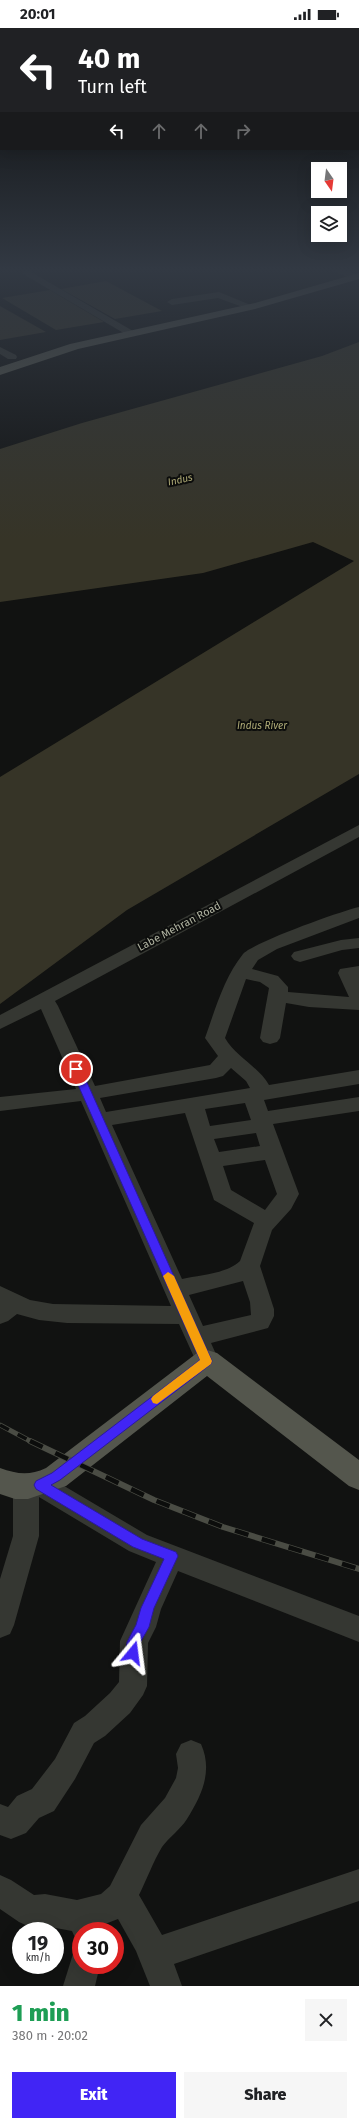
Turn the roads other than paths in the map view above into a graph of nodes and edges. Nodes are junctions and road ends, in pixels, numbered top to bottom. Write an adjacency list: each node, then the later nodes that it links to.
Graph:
1 (32, 358): 2 (main road)
2 (0, 371)
3 (352, 834): 4 (street); 14 (street, Labe Mehran Road)
4 (359, 848)
5 (359, 912): 8 (street)
6 (359, 943): 7 (street)
7 (300, 956)
8 (239, 972): 10 (street); 16 (street)
9 (359, 972): 11 (street)
10 (279, 996): 12 (street); 15 (street)
11 (359, 998)
12 (359, 1004)
13 (49, 1006): 18 (street)
14 (0, 1023)
15 (270, 1038)
16 (228, 1055): 18 (street); 19 (street)
17 (359, 1077): 19 (street)
18 (87, 1094): 20 (street); 23 (street)
19 (257, 1094): 22 (street); 24 (street)
20 (0, 1104)
21 (359, 1104): 24 (street)
22 (193, 1105): 23 (street); 25 (street)
23 (99, 1120): 30 (street)
24 (262, 1122): 25 (street); 26 (street)
25 (202, 1134): 27 (street)
26 (273, 1151): 27 (street); 28 (street)
27 (211, 1161): 28 (street)
28 (267, 1221): 29 (street)
29 (249, 1267): 30 (street); 33 (street)
30 (174, 1289): 32 (street)
31 (5, 1305): 32 (street)
32 (186, 1315): 33 (street)
33 (201, 1349): 34 (main road); 35 (main road)
34 (359, 1477)
35 (15, 1487): 36 (street); 37 (street)
36 (172, 1556): 38 (street); 40 (street)
37 (0, 1625)
38 (359, 1629)
39 (191, 1754): 43 (street)
40 (0, 1819)
41 (359, 1885): 45 (street)
42 (0, 1892): 44 (street)
43 (121, 1897): 44 (street); 45 (street)
44 (90, 1921)
45 (155, 1954): 48 (street)
46 (82, 1974): 47 (street)
47 (79, 1986)
48 (166, 1986)

